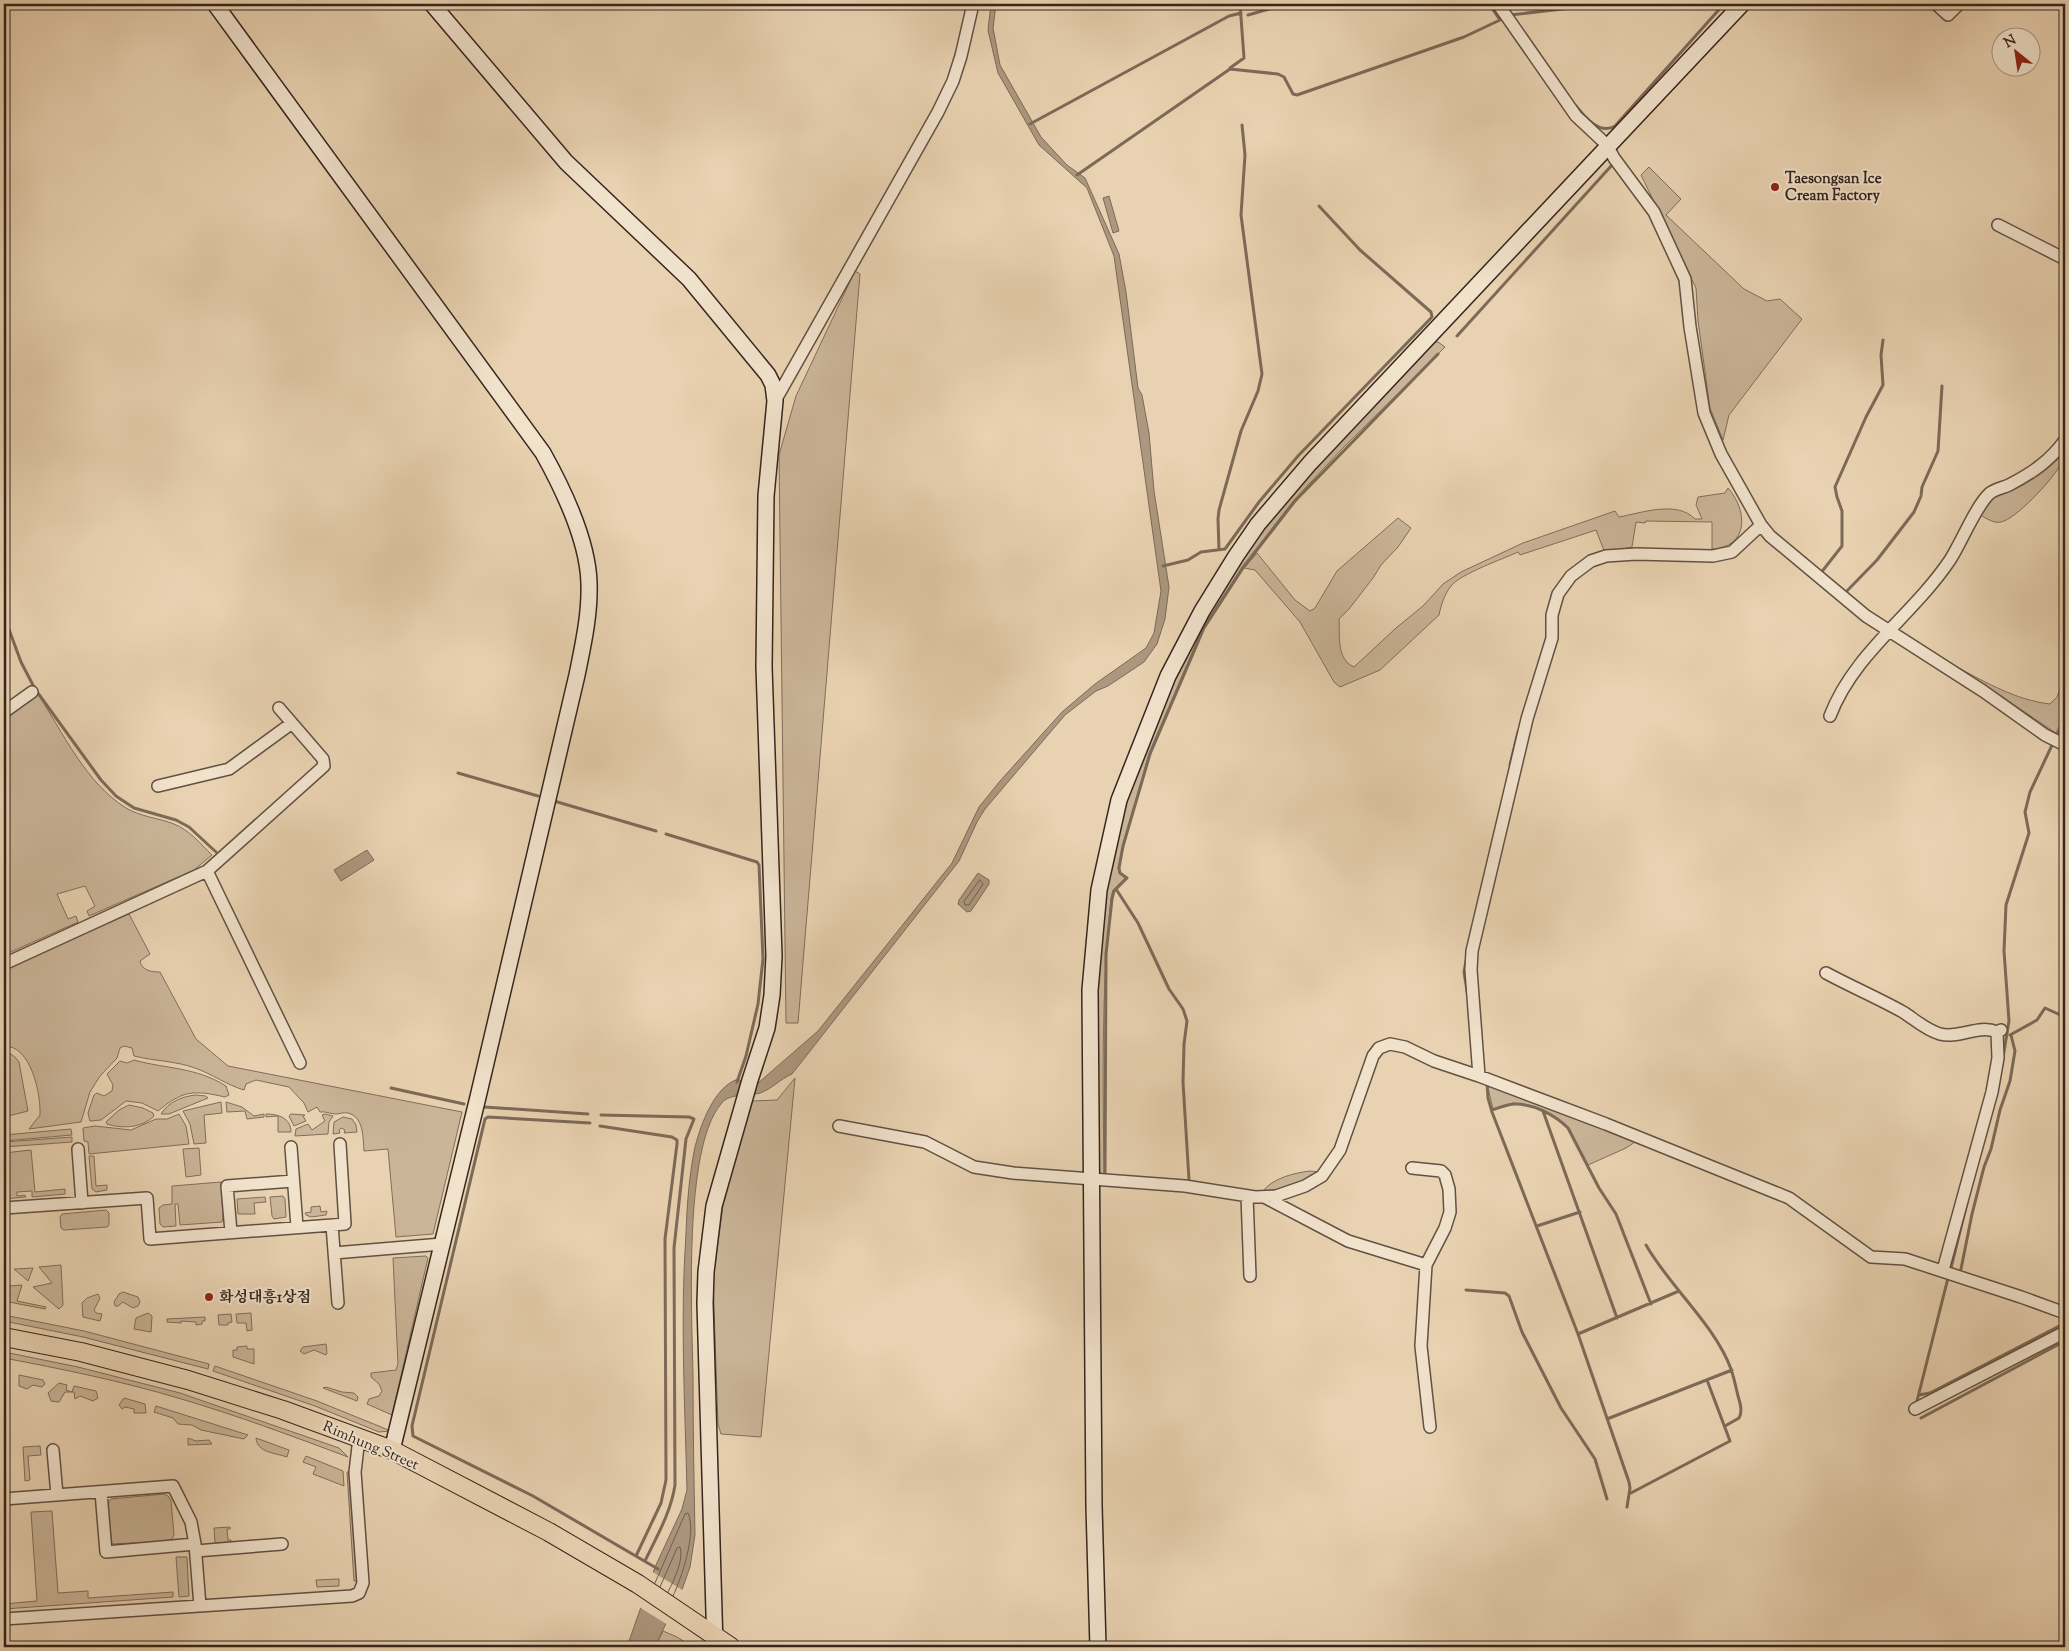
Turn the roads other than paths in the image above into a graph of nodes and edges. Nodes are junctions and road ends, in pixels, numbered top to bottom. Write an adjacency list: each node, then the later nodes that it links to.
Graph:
1 (215, 4): 41 (street)
2 (432, 4): 11 (street)
3 (973, 4): 11 (street)
4 (1498, 4): 8 (street)
5 (1742, 4): 8 (street)
6 (1936, 4): 7 (street)
7 (1959, 4)
8 (1607, 145): 13 (street); 32 (street)
9 (1998, 225): 10 (street)
10 (2065, 259)
11 (774, 401): 62 (street)
12 (2065, 440): 14 (street)
13 (1761, 525): 14 (street); 26 (street)
14 (1888, 631): 18 (street); 20 (street)
15 (32, 692): 17 (street)
16 (279, 708): 19 (street)
17 (4, 712)
18 (1830, 716)
19 (292, 723): 21 (street); 22 (street)
20 (2065, 745)
21 (158, 786)
22 (207, 871): 23 (street); 25 (street)
23 (4, 964)
24 (1826, 973): 44 (street)
25 (300, 1062)
26 (1479, 1076): 35 (street); 44 (street)
27 (839, 1126): 32 (street)
28 (340, 1144): 38 (street)
29 (291, 1147): 33 (street)
30 (78, 1149): 36 (street)
31 (1412, 1168): 43 (street)
32 (1092, 1179): 34 (street); 64 (street)
33 (293, 1181): 39 (street); 40 (street)
34 (1247, 1196): 35 (street); 45 (street)
35 (1265, 1197): 43 (street)
36 (82, 1203): 37 (street); 40 (street)
37 (4, 1208)
38 (332, 1225): 39 (street); 42 (street)
39 (298, 1227): 40 (street)
40 (231, 1232)
41 (442, 1244): 42 (street); 54 (street)
42 (334, 1253): 46 (street)
43 (1426, 1265): 51 (street)
44 (1943, 1270): 47 (street)
45 (1250, 1276)
46 (338, 1303)
47 (2065, 1313)
48 (2065, 1332): 50 (street)
49 (4, 1337): 52 (main road, Rimhung Street)
50 (1915, 1409)
51 (1430, 1426)
52 (359, 1438): 54 (main road, Rimhung Street); 60 (street)
53 (53, 1450): 56 (street)
54 (392, 1450): 62 (main road, Rimhung Street)
55 (101, 1492): 56 (street); 59 (street); 59 (street)
56 (57, 1495): 57 (street)
57 (4, 1499)
58 (282, 1544): 59 (street)
59 (196, 1548): 60 (street)
60 (200, 1606): 61 (street)
61 (4, 1619)
62 (715, 1641): 63 (main road, Rimhung Street)
63 (730, 1647)
64 (1098, 1647)

